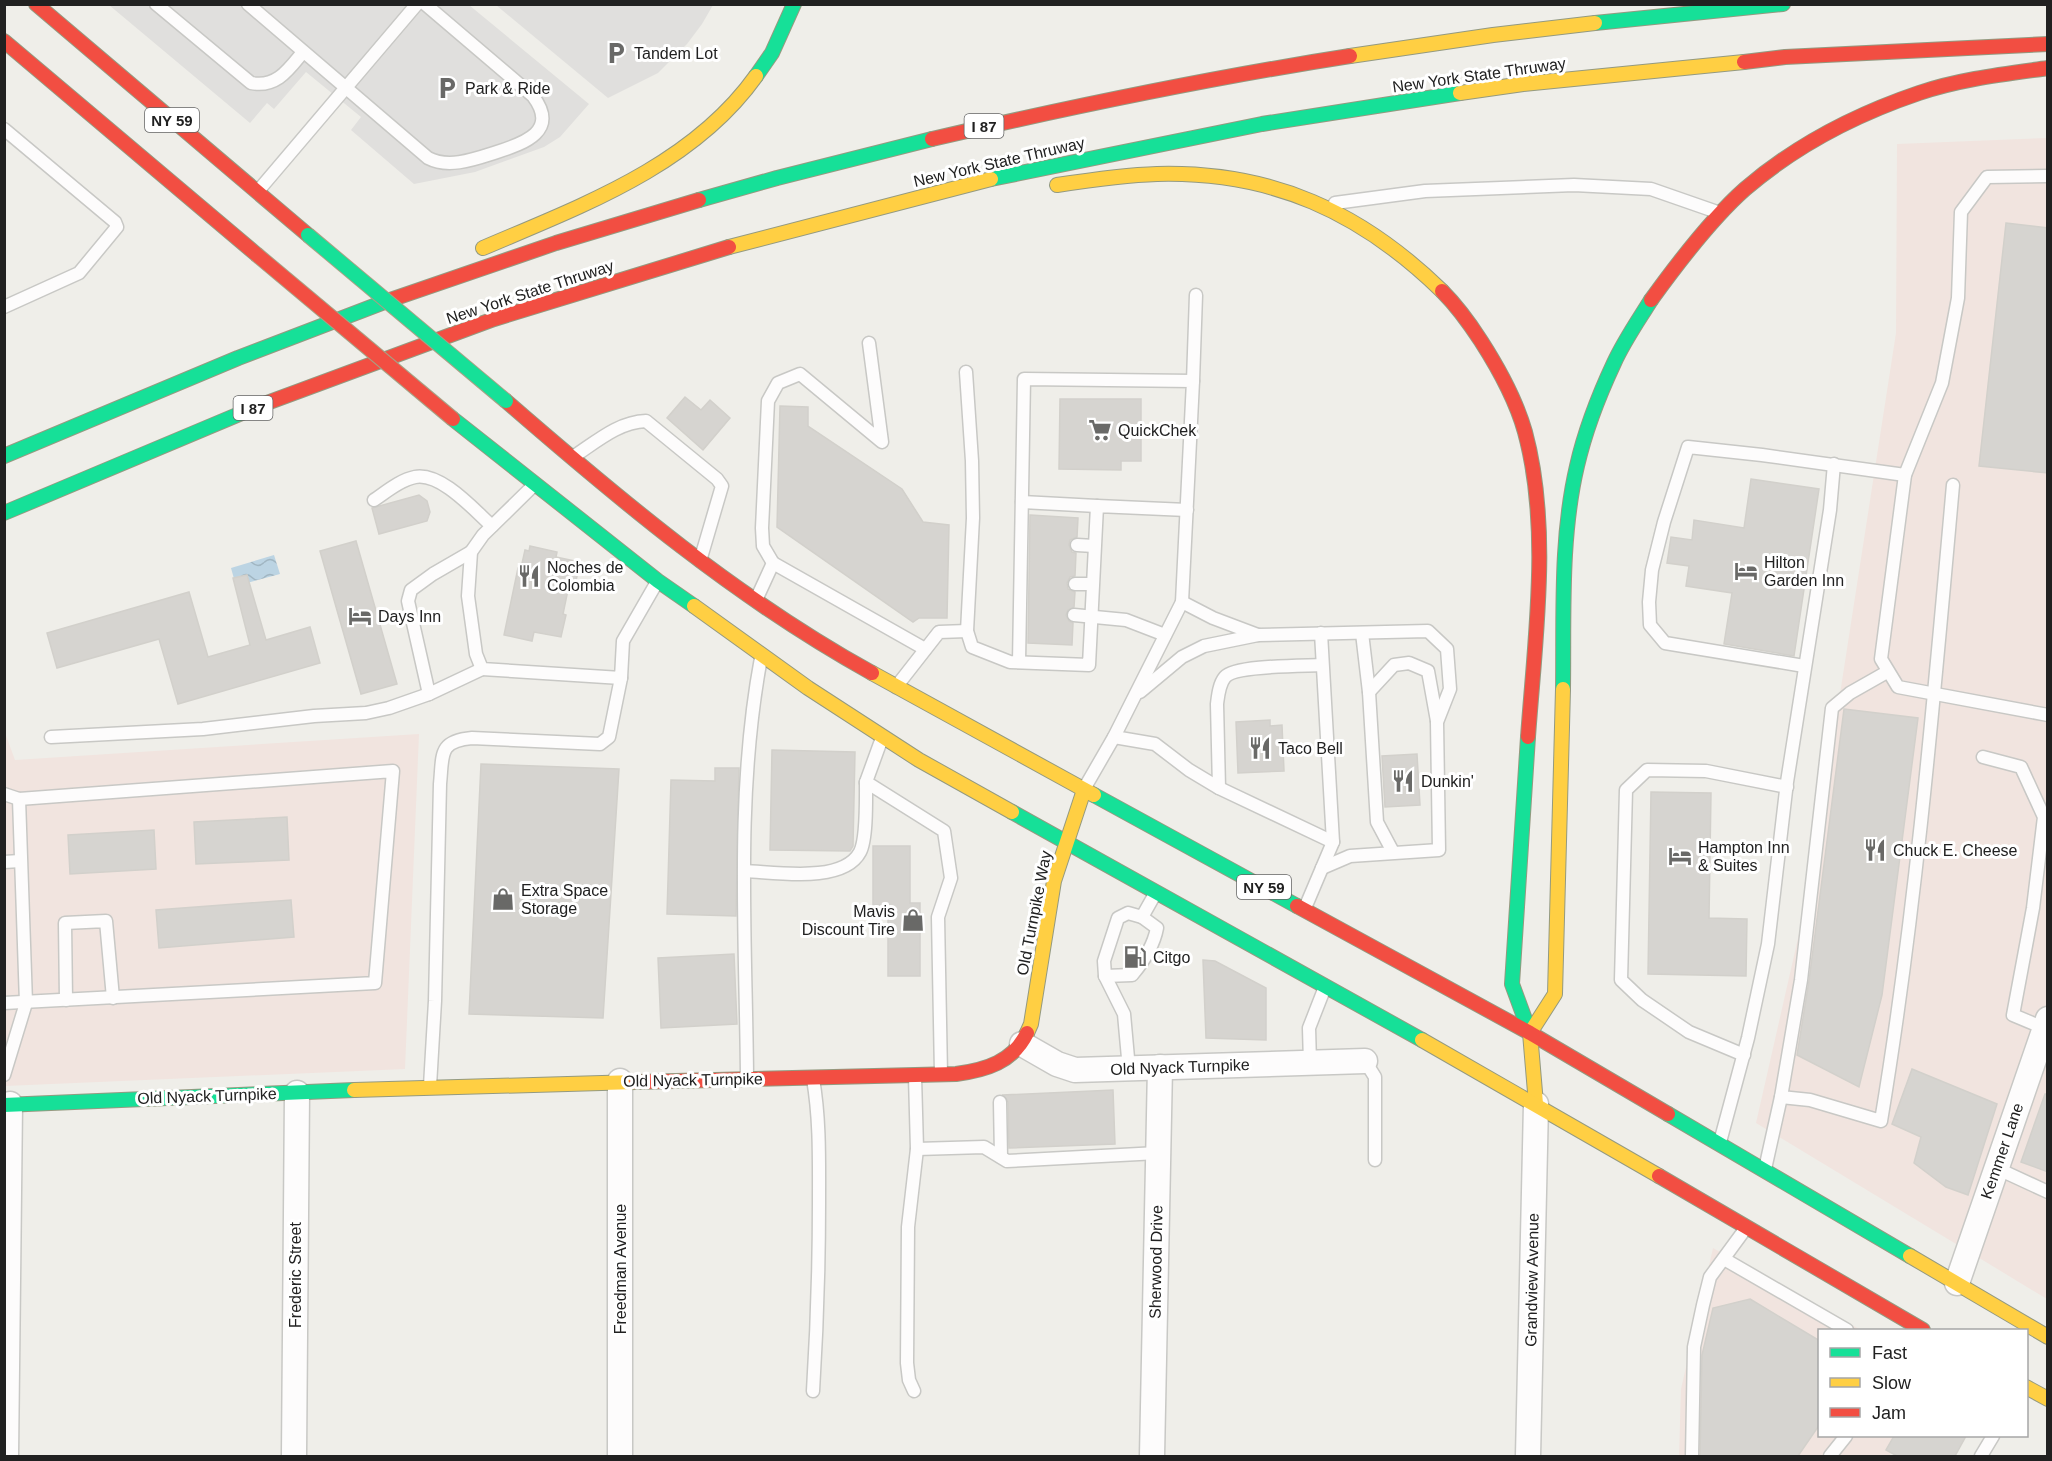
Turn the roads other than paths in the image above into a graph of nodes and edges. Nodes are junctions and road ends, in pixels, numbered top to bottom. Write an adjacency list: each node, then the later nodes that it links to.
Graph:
1 (36, 4): 16 (main road, NY 59)
2 (156, 4): 10 (lane)
3 (248, 4): 10 (lane)
4 (417, 4): 12 (lane)
5 (425, 4): 12 (lane)
6 (794, 4): 21 (main road)
7 (1783, 4): 26 (main road, I 87)
8 (4, 41): 34 (main road, NY 59, bridge)
9 (2048, 44): 19 (main road, New York State Thruway / I 87)
10 (303, 52): 12 (lane)
11 (2048, 68): 20 (main road)
12 (346, 88): 16 (lane)
13 (4, 129): 24 (lane)
14 (2048, 176): 33 (lane)
15 (1049, 186): 18 (main road)
16 (257, 192): 30 (main road, NY 59, bridge)
17 (991, 194): 19 (main road)
18 (1322, 205): 20 (lane); 102 (main road)
19 (865, 210): 32 (main road, New York State Thruway / I 87)
20 (1722, 213): 102 (main road)
21 (475, 252)
22 (432, 271): 26 (main road)
23 (1196, 295): 28 (lane)
24 (4, 307)
25 (869, 343): 47 (lane)
26 (213, 367): 29 (main road, I 87)
27 (966, 372): 55 (lane)
28 (1193, 381): 37 (lane); 39 (lane)
29 (4, 456)
30 (571, 458): 46 (main road, NY 59); 46 (lane)
31 (1834, 464): 33 (lane); 64 (lane); 64 (lane)
32 (92, 475): 40 (main road, New York State Thruway / I 87); 41 (main road)
33 (1905, 475): 66 (lane)
34 (534, 485): 42 (lane); 48 (main road, NY 59)
35 (1953, 485): 70 (lane)
36 (374, 500): 42 (lane)
37 (1022, 502): 38 (lane); 62 (lane)
38 (1097, 506): 39 (lane); 44 (lane)
39 (1187, 510): 52 (lane)
40 (4, 513)
41 (4, 521)
42 (492, 526): 45 (lane)
43 (1077, 546): 44 (lane)
44 (1094, 546): 50 (lane)
45 (471, 552): 65 (lane); 71 (lane)
46 (700, 562): 51 (main road, NY 59)
47 (772, 562): 51 (lane); 60 (lane)
48 (658, 581): 61 (main road, NY 59); 67 (lane)
49 (1075, 584): 50 (lane)
50 (1092, 584): 54 (lane)
51 (756, 601): 68 (main road, NY 59)
52 (1182, 602): 58 (lane); 59 (lane)
53 (1074, 615): 54 (lane)
54 (1091, 616): 58 (lane); 62 (lane)
55 (967, 631): 60 (lane); 62 (lane)
56 (1321, 633): 57 (lane); 59 (lane); 63 (lane)
57 (1362, 633): 69 (lane); 74 (lane)
58 (1165, 635): 72 (lane)
59 (1258, 635): 72 (lane)
60 (925, 649): 68 (lane)
61 (762, 656): 77 (main road, NY 59); 91 (lane)
62 (1019, 662)
63 (1322, 665): 81 (lane); 85 (lane)
64 (1804, 666): 80 (lane)
65 (482, 669): 67 (lane); 71 (lane)
66 (1887, 672): 70 (lane); 117 (lane)
67 (621, 678): 115 (lane)
68 (896, 687): 82 (main road, NY 59)
69 (1368, 692): 74 (lane); 87 (lane)
70 (1934, 693): 73 (lane); 117 (lane)
71 (429, 694): 76 (lane)
72 (1134, 697): 75 (lane)
73 (2048, 715)
74 (1437, 722): 87 (lane)
75 (1114, 736): 81 (lane); 82 (lane)
76 (51, 737)
77 (882, 737): 79 (lane); 86 (main road, NY 59)
78 (1983, 757): 101 (lane)
79 (866, 782): 91 (lane); 110 (lane)
80 (1787, 787): 104 (lane); 104 (lane)
81 (1219, 788): 85 (lane)
82 (1084, 790): 86 (main road, Old Turnpike Way); 93 (main road, NY 59)
83 (4, 794): 84 (lane)
84 (19, 799): 88 (lane); 97 (lane)
85 (1333, 842): 90 (lane)
86 (1065, 843): 92 (main road, NY 59); 103 (main road, Old Turnpike Way)
87 (1393, 852): 90 (lane)
88 (20, 861): 89 (lane); 100 (lane)
89 (4, 862)
90 (1322, 868): 93 (lane)
91 (745, 871): 113 (lane)
92 (1155, 893): 94 (lane); 96 (main road, NY 59)
93 (1304, 909): 102 (main road, NY 59)
94 (1142, 916): 95 (lane); 95 (lane)
95 (1105, 976): 108 (lane)
96 (1325, 986): 106 (lane); 119 (main road, NY 59)
97 (113, 998): 98 (lane); 98 (lane)
98 (66, 1000): 100 (lane)
99 (4, 1003): 100 (lane)
100 (26, 1003): 109 (lane)
101 (2046, 1024): 126 (street, Kemmer Lane)
102 (1530, 1033): 119 (main road); 121 (main road, NY 59)
103 (1022, 1044): 108 (street, Old Nyack Turnpike); 110 (main road, Old Nyack Turnpike)
104 (1744, 1055): 121 (lane)
105 (1365, 1061): 106 (street, Old Nyack Turnpike); 125 (lane)
106 (1310, 1063): 107 (street, Old Nyack Turnpike)
107 (1160, 1067): 108 (street, Old Nyack Turnpike); 123 (street, Sherwood Drive)
108 (1129, 1069)
109 (4, 1074)
110 (941, 1075): 111 (main road, Old Nyack Turnpike)
111 (915, 1076): 112 (main road, Old Nyack Turnpike); 122 (lane)
112 (813, 1078): 113 (main road, Old Nyack Turnpike); 136 (lane)
113 (747, 1079): 114 (main road, Old Nyack Turnpike)
114 (620, 1082): 115 (main road, Old Nyack Turnpike); 143 (street, Freedman Avenue)
115 (430, 1087): 116 (main road, Old Nyack Turnpike)
116 (297, 1093): 120 (main road, Old Nyack Turnpike); 142 (street, Frederic Street)
117 (1781, 1097): 127 (lane)
118 (1000, 1102): 124 (lane)
119 (1536, 1104): 129 (main road, NY 59); 145 (street, Grandview Avenue)
120 (7, 1105): 141 (street)
121 (1720, 1144): 127 (main road, NY 59)
122 (917, 1149): 124 (lane); 137 (lane)
123 (1158, 1153): 124 (lane); 144 (street, Sherwood Drive)
124 (1001, 1157)
125 (1375, 1160)
126 (1996, 1168): 128 (lane); 131 (street, Kemmer Lane)
127 (1765, 1170): 131 (main road, NY 59)
128 (2048, 1192)
129 (1747, 1227): 130 (lane); 133 (main road, NY 59)
130 (1724, 1259): 132 (lane); 146 (lane)
131 (1957, 1283): 134 (main road, NY 59)
132 (1845, 1329)
133 (1918, 1329)
134 (2048, 1337)
135 (2028, 1389): 138 (main road)
136 (813, 1391)
137 (914, 1391)
138 (2048, 1399)
139 (1845, 1437): 147 (lane)
140 (1992, 1437): 148 (lane)
141 (6, 1456)
142 (294, 1456)
143 (620, 1456)
144 (1152, 1456)
145 (1528, 1456)
146 (1692, 1456)
147 (1830, 1456)
148 (1981, 1456)

